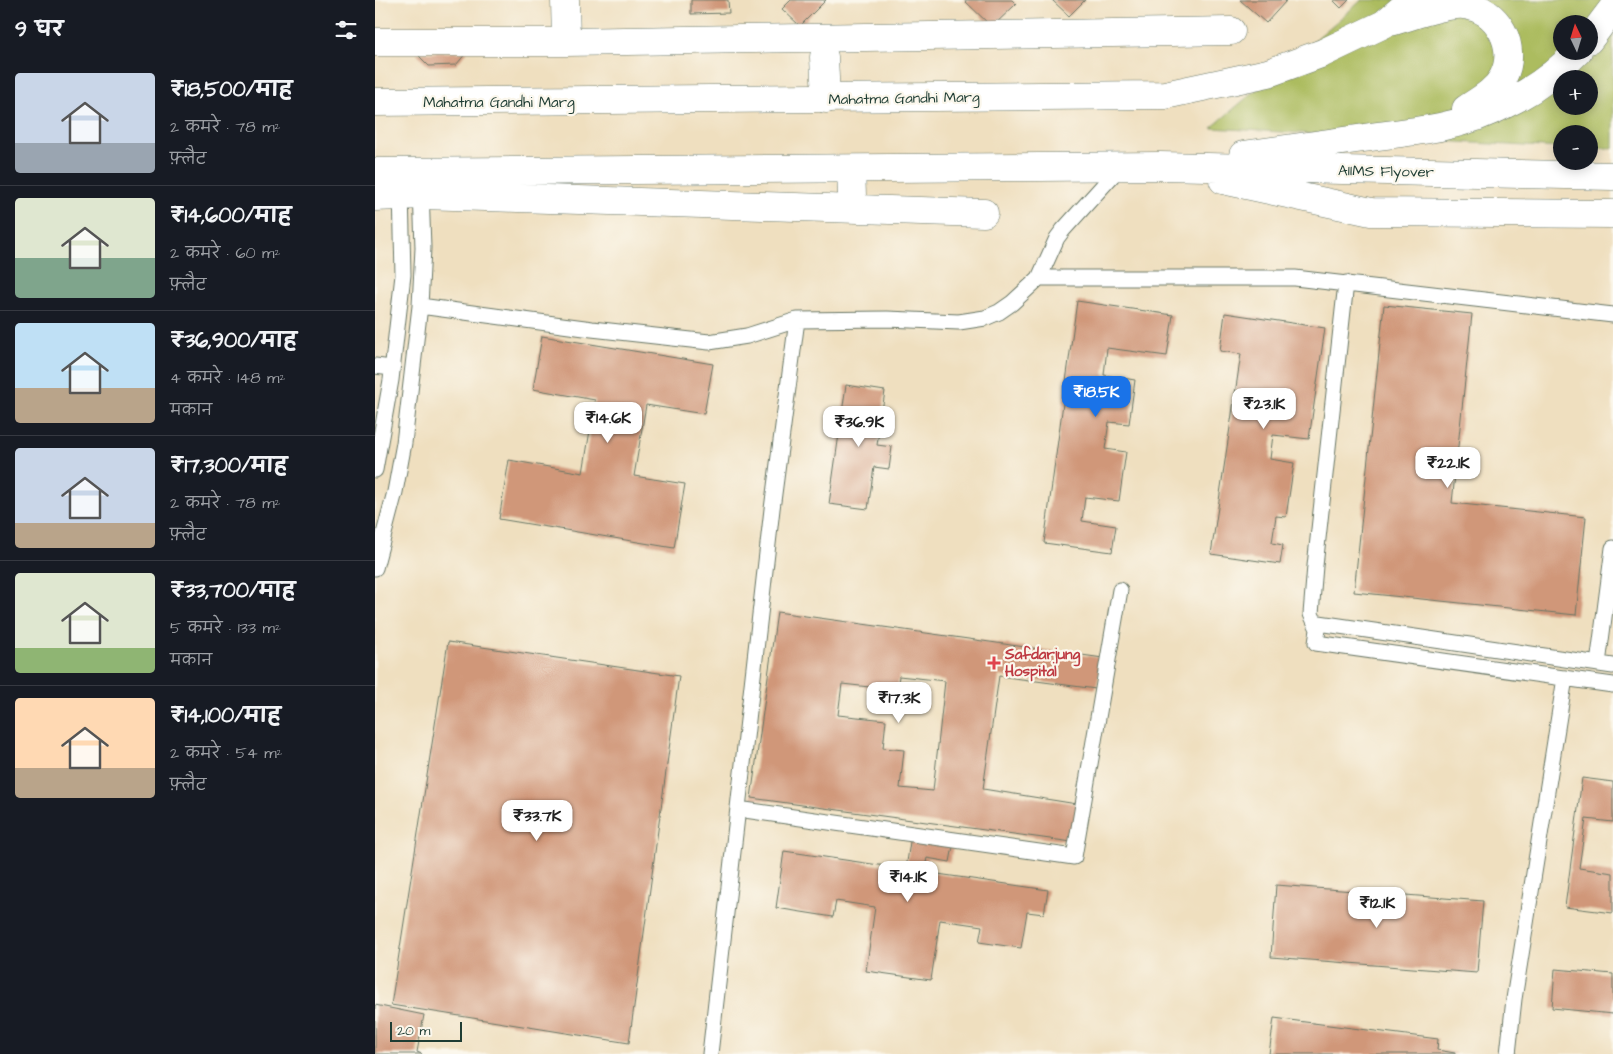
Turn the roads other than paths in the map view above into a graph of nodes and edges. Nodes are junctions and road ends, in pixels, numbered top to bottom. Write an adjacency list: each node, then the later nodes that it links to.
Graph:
1 (565, 0): 8 (main road)
2 (1412, 0): 4 (main road, Mahatma Gandhi Marg)
3 (1613, 8): 5 (main road)
4 (1384, 24): 11 (main road, Mahatma Gandhi Marg); 13 (main road)
5 (1598, 28)
6 (1231, 31): 8 (main road)
7 (375, 42): 8 (main road)
8 (566, 42)
9 (824, 57): 11 (main road)
10 (1569, 60): 13 (main road)
11 (826, 99): 12 (main road, Mahatma Gandhi Marg)
12 (375, 102)
13 (1440, 127): 14 (main road)
14 (1160, 166): 15 (main road); 17 (main road, AIIMS Flyover); 21 (main road)
15 (1120, 167): 16 (main road); 22 (lane)
16 (851, 168): 18 (main road); 19 (main road)
17 (1613, 176)
18 (399, 184): 20 (main road); 24 (lane); 28 (lane)
19 (852, 196)
20 (984, 213)
21 (1613, 214)
22 (1039, 278): 23 (lane); 26 (lane)
23 (1345, 283): 25 (lane); 33 (lane)
24 (420, 306): 26 (lane); 31 (lane)
25 (1613, 315)
26 (797, 320): 38 (lane)
27 (375, 366): 28 (lane)
28 (392, 368): 29 (lane)
29 (375, 470)
30 (1613, 548): 34 (lane)
31 (375, 568)
32 (1120, 590): 38 (lane)
33 (1318, 629): 34 (lane); 36 (lane)
34 (1598, 664): 35 (lane)
35 (1613, 666)
36 (1565, 678): 37 (lane); 40 (lane)
37 (1613, 685)
38 (738, 810): 39 (lane)
39 (710, 1054)
40 (1508, 1054)

